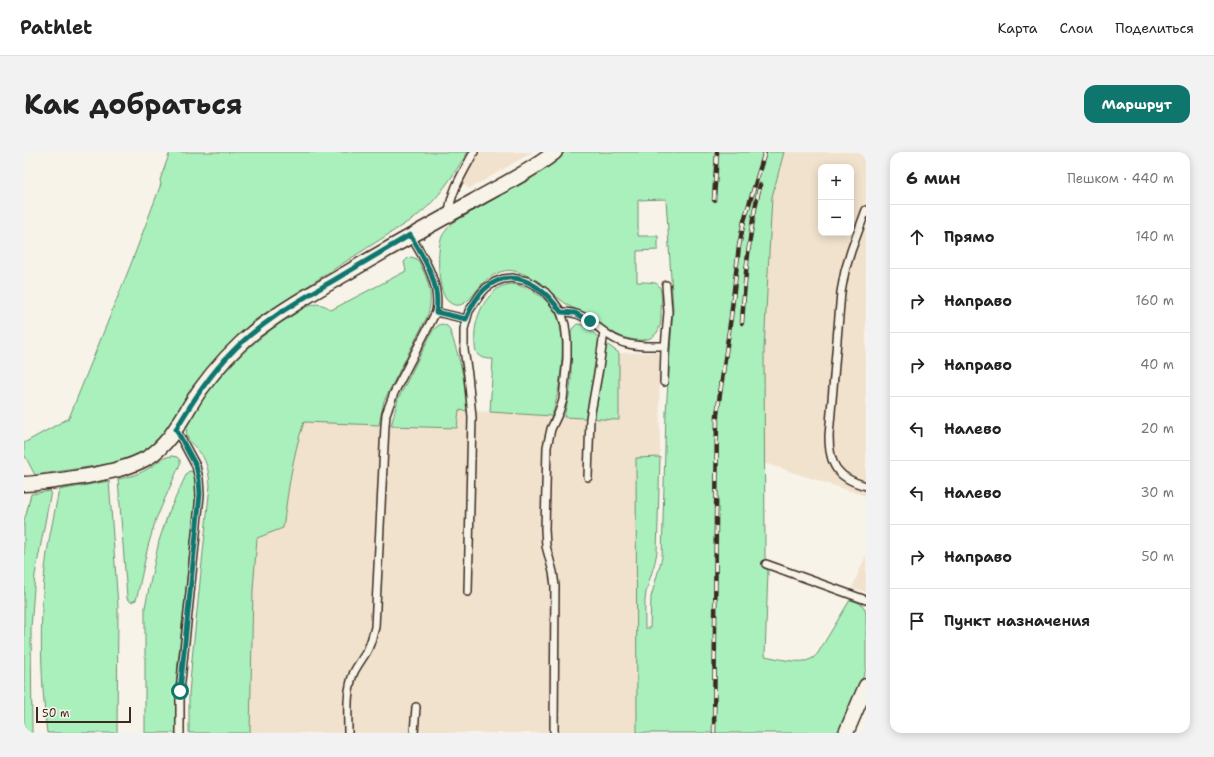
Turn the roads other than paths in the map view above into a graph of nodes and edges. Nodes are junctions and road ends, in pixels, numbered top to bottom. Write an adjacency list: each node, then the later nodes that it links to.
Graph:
1 (474, 152): 4 (lane)
2 (555, 152): 4 (street)
3 (866, 210): 16 (lane)
4 (449, 214): 5 (street)
5 (410, 235): 7 (lane); 13 (street)
6 (666, 284): 11 (lane)
7 (436, 312): 9 (lane); 23 (lane)
8 (561, 312): 9 (lane); 10 (lane); 25 (lane)
9 (466, 319): 18 (lane)
10 (604, 332): 11 (lane); 14 (lane)
11 (665, 346): 12 (lane)
12 (664, 382)
13 (176, 429): 15 (street); 22 (lane)
14 (588, 477)
15 (24, 484)
16 (866, 486)
17 (766, 564): 19 (lane)
18 (468, 592)
19 (866, 600)
20 (866, 686): 26 (street)
21 (416, 707): 24 (lane)
22 (180, 733)
23 (348, 733)
24 (414, 733)
25 (554, 733)
26 (846, 733)

